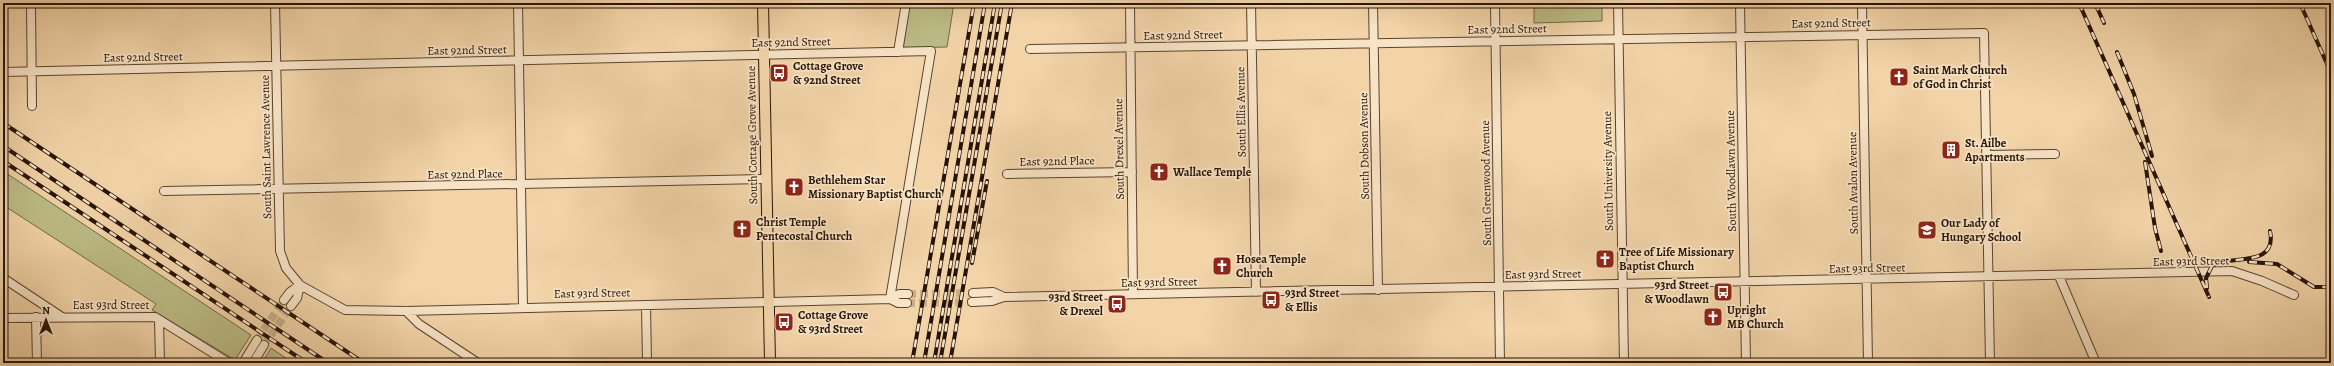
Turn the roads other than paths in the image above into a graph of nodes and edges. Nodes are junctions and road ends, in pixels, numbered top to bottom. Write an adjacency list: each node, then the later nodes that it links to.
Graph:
1 (31, 3): 26 (street)
2 (275, 3): 24 (street, South Saint Lawrence Avenue)
3 (518, 3): 23 (street)
4 (763, 3): 22 (main road, South Cottage Grove Avenue)
5 (906, 3): 21 (street)
6 (1130, 3): 19 (street, South Drexel Avenue)
7 (1251, 3): 18 (street, South Ellis Avenue)
8 (1373, 3): 17 (street, South Dobson Avenue)
9 (1495, 3): 16 (street, South Greenwood Avenue)
10 (1618, 3): 15 (street, South University Avenue)
11 (1740, 3): 14 (street, South Woodlawn Avenue)
12 (1862, 3): 13 (street, South Avalon Avenue)
13 (1862, 35): 14 (street, East 92nd Street); 29 (street, East 92nd Street); 39 (street, South Avalon Avenue)
14 (1741, 37): 15 (street, East 92nd Street); 40 (street, South Woodlawn Avenue)
15 (1618, 39): 16 (street, East 92nd Street); 42 (street, South University Avenue)
16 (1496, 41): 17 (street, East 92nd Street); 43 (street, South Greenwood Avenue)
17 (1374, 43): 18 (street, East 92nd Street); 44 (street, South Dobson Avenue)
18 (1251, 46): 19 (street, East 92nd Street); 45 (street, South Ellis Avenue)
19 (1130, 48): 20 (street, East 92nd Street); 30 (street, South Drexel Avenue)
20 (1030, 50)
21 (898, 52): 22 (street, East 92nd Street); 51 (street, East 92nd Street)
22 (764, 55): 23 (street, East 92nd Street); 32 (main road, South Cottage Grove Avenue)
23 (519, 61): 24 (street, East 92nd Street); 33 (street)
24 (276, 66): 26 (street, East 92nd Street); 34 (street, South Saint Lawrence Avenue)
25 (3, 72): 26 (street, East 92nd Street)
26 (32, 72): 27 (street)
27 (32, 106)
28 (2055, 154): 29 (street)
29 (1986, 155): 38 (street)
30 (1132, 172): 31 (street, East 92nd Place); 48 (street, South Drexel Avenue)
31 (1007, 174)
32 (766, 179): 33 (street, East 92nd Place); 53 (main road, South Cottage Grove Avenue)
33 (521, 185): 34 (street, East 92nd Place); 58 (street)
34 (279, 190): 35 (street, East 92nd Place); 41 (street, South Saint Lawrence Avenue)
35 (164, 191)
36 (2059, 276): 38 (street, East 93rd Street); 49 (street, East 93rd Street); 79 (street)
37 (3, 278): 61 (street)
38 (1988, 278): 39 (street, East 93rd Street); 78 (street)
39 (1866, 280): 40 (street, East 93rd Street); 77 (street, South Avalon Avenue)
40 (1745, 283): 42 (street, East 93rd Street); 76 (street, South Woodlawn Avenue)
41 (300, 285): 52 (street); 57 (street); 59 (street, East 93rd Street)
42 (1622, 285): 43 (street, East 93rd Street); 75 (street, South University Avenue)
43 (1499, 287): 44 (street, East 93rd Street); 74 (street, South Greenwood Avenue)
44 (1378, 290): 45 (street, East 93rd Street)
45 (1256, 292): 48 (street, East 93rd Street)
46 (973, 293): 50 (street, East 93rd Street)
47 (908, 294): 51 (street, East 93rd Street)
48 (1133, 294): 50 (street, East 93rd Street)
49 (2294, 295)
50 (1004, 297): 54 (street, East 93rd Street)
51 (890, 299): 53 (street, East 93rd Street); 55 (street, East 93rd Street)
52 (284, 300)
53 (769, 301): 56 (street, East 93rd Street); 73 (main road, South Cottage Grove Avenue)
54 (972, 302)
55 (907, 303)
56 (646, 305): 58 (street, East 93rd Street); 72 (street)
57 (291, 306)
58 (523, 306): 59 (street, East 93rd Street)
59 (406, 311): 71 (street)
60 (36, 317): 61 (street, East 93rd Street); 62 (street, East 93rd Street); 66 (street)
61 (62, 317): 63 (street, East 93rd Street)
62 (3, 318)
63 (159, 320): 67 (street); 68 (street, East 93rd Street)
64 (257, 340): 69 (street)
65 (264, 345): 70 (street)
66 (37, 363)
67 (160, 363)
68 (229, 363)
69 (243, 363)
70 (253, 363)
71 (478, 363)
72 (647, 363)
73 (770, 363)
74 (1500, 363)
75 (1624, 363)
76 (1746, 363)
77 (1868, 363)
78 (1990, 363)
79 (2096, 363)

